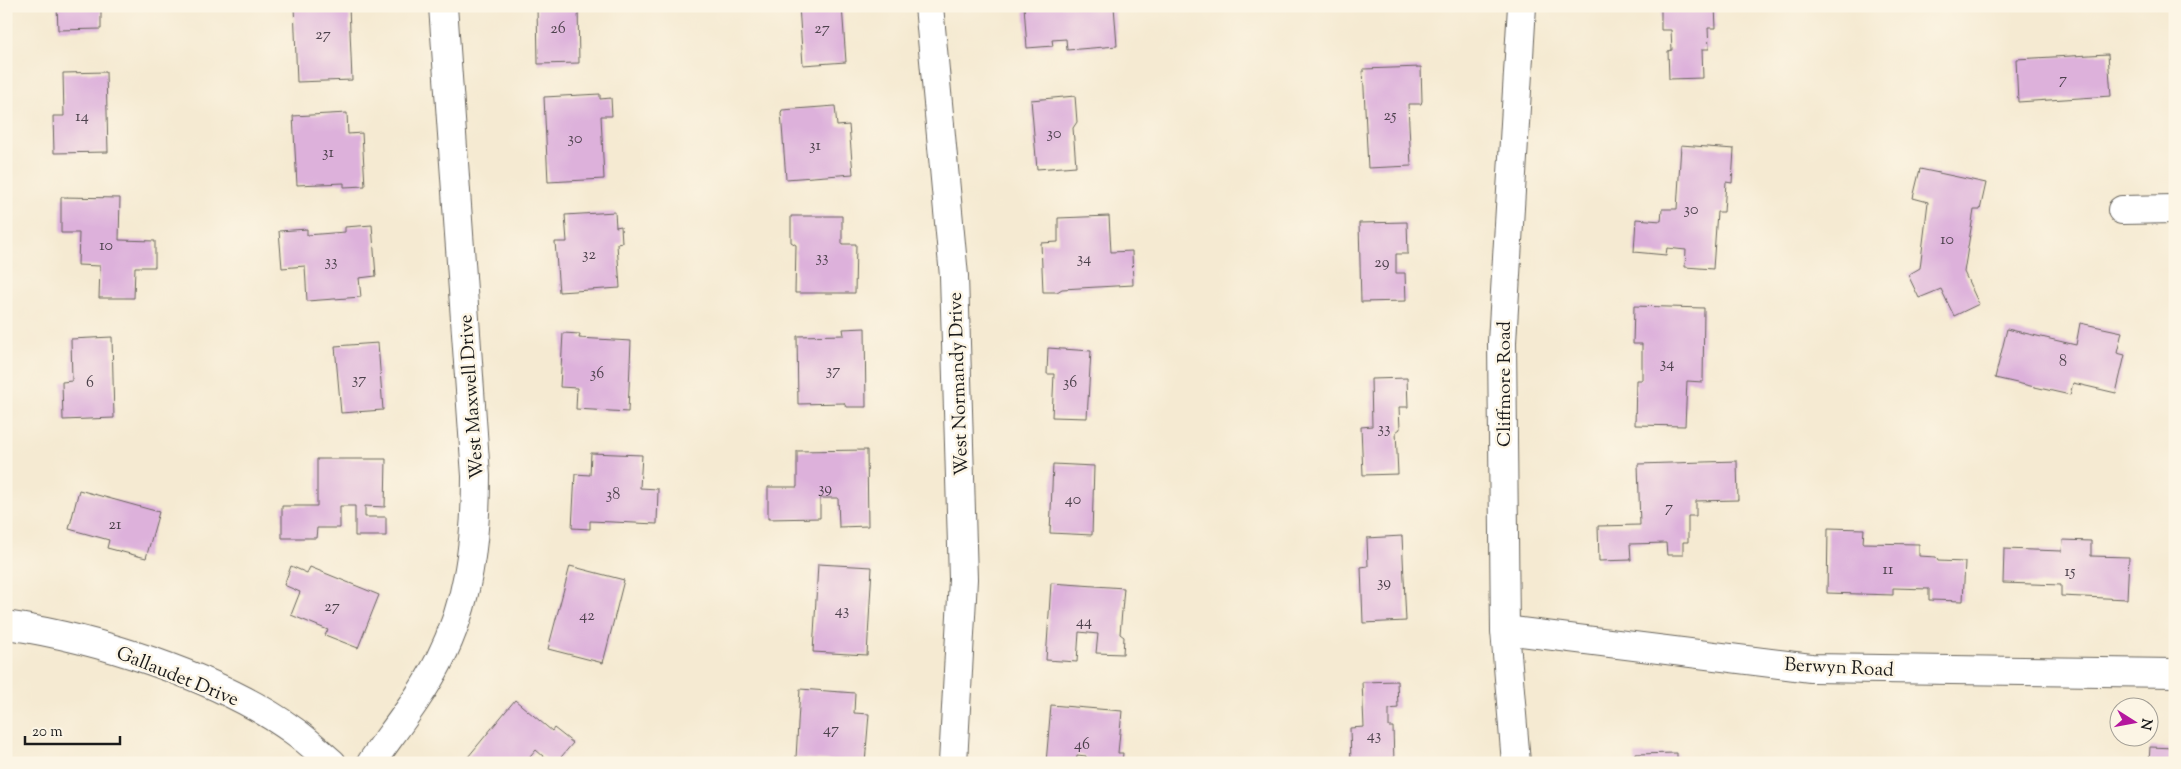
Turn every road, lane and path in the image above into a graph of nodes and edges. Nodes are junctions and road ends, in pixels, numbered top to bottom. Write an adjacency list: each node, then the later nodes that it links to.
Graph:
1 (443, 6): 10 (street, West Maxwell Drive)
2 (929, 6): 11 (street, West Normandy Drive)
3 (1522, 6): 7 (street, Cliffmore Road)
4 (2175, 209): 5 (street)
5 (2122, 210)
6 (6, 625): 9 (street, Gallaudet Drive)
7 (1505, 630): 8 (street, Berwyn Road); 12 (street, Cliffmore Road)
8 (2175, 673)
9 (332, 763)
10 (371, 763)
11 (953, 763)
12 (1516, 763)

